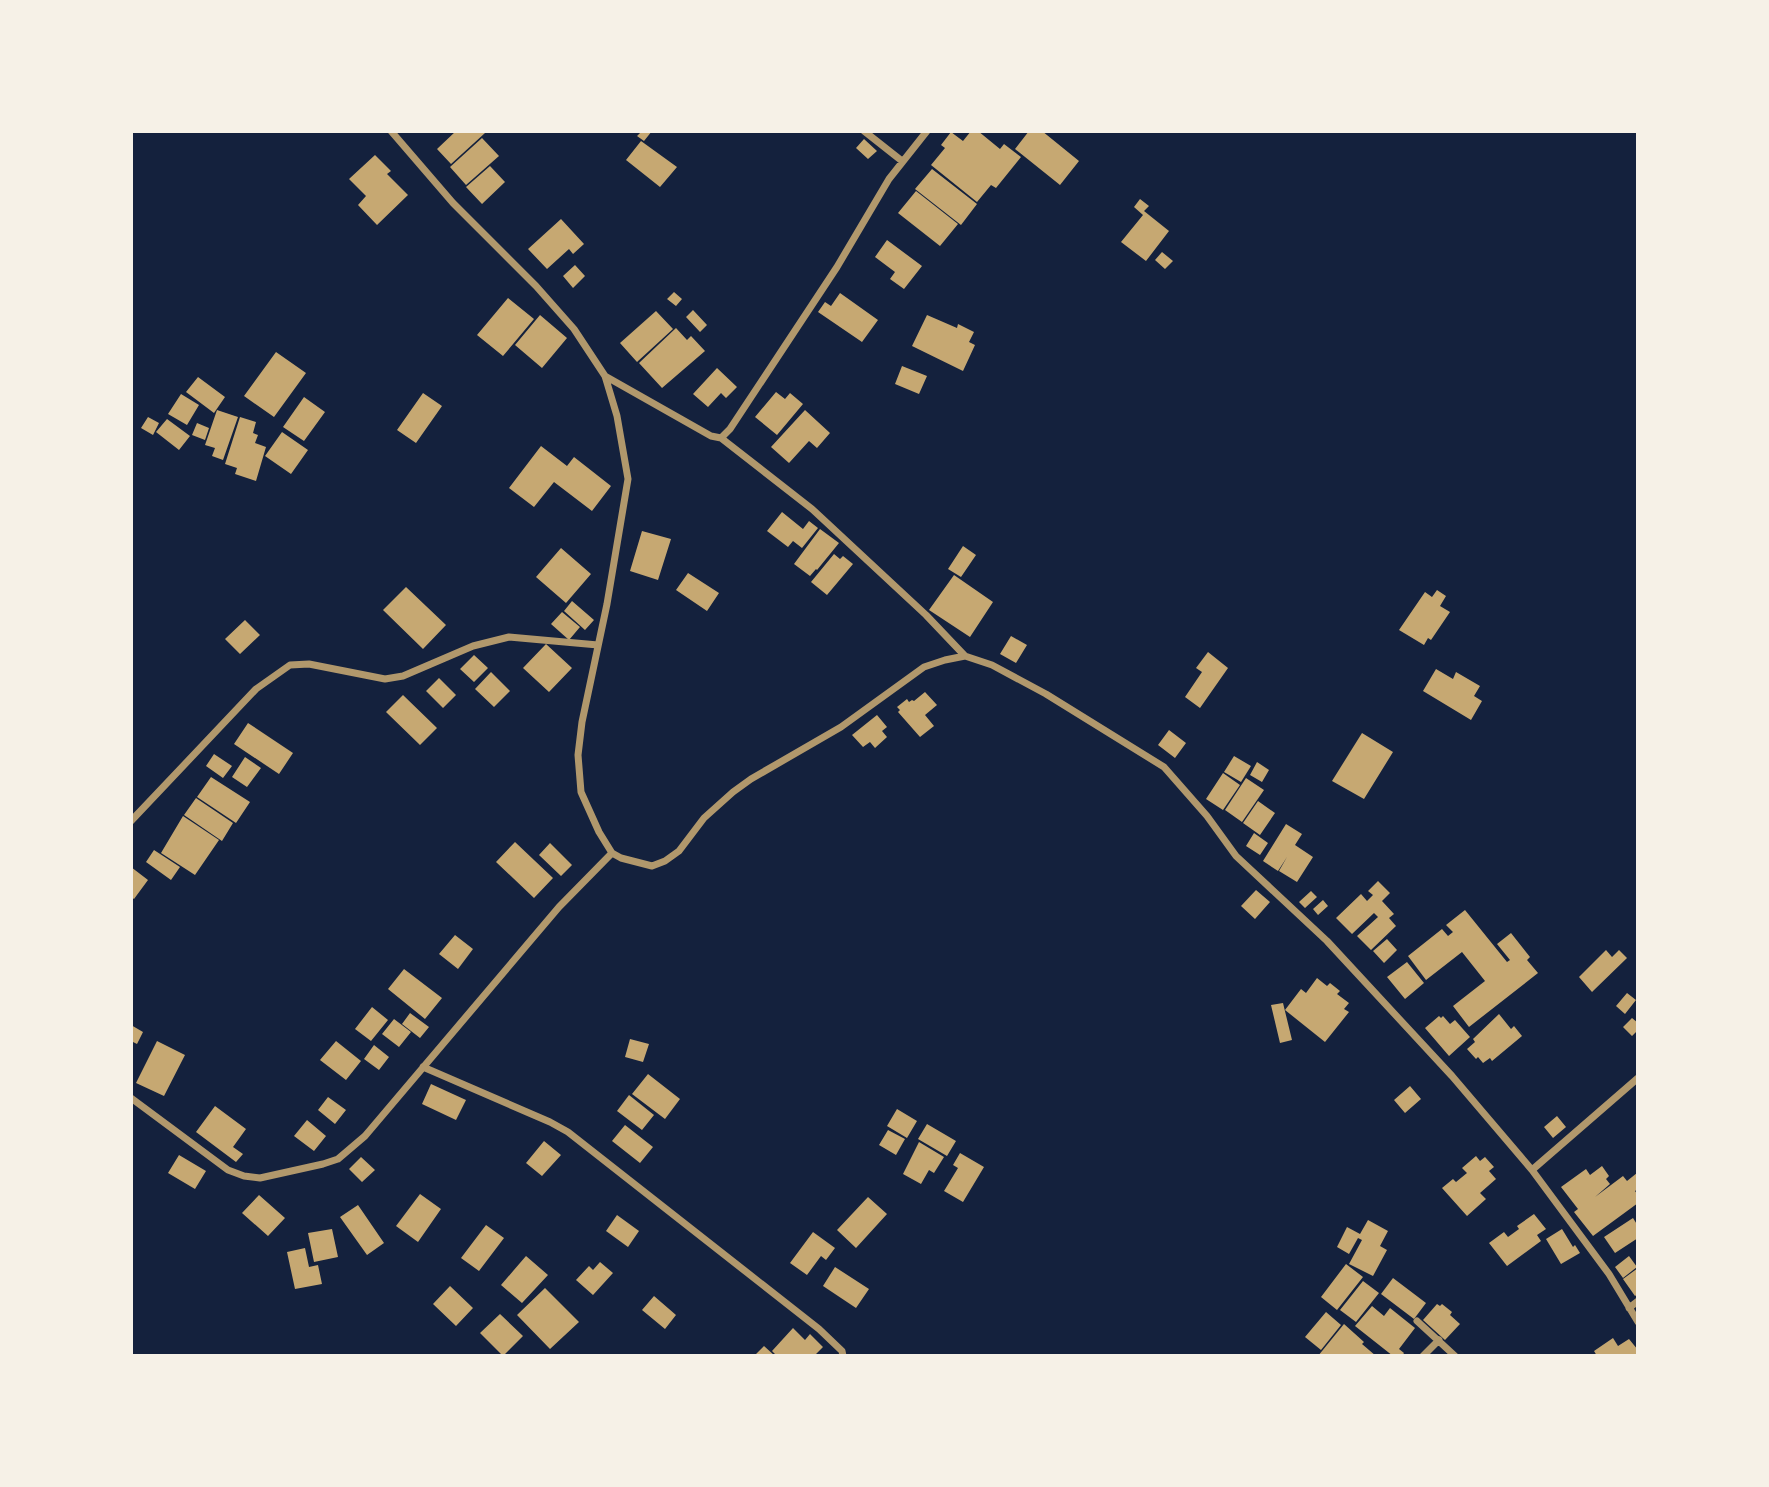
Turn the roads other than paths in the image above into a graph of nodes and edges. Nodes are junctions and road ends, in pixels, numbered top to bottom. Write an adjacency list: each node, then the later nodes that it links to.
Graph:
1 (391, 131): 5 (street)
2 (864, 131): 4 (street)
3 (928, 131): 4 (street)
4 (902, 161): 6 (street)
5 (605, 376): 6 (street); 7 (street)
6 (721, 438): 8 (street)
7 (598, 645): 9 (street); 10 (street)
8 (965, 656): 10 (street); 14 (street)
9 (131, 821)
10 (612, 853): 11 (street)
11 (423, 1067): 13 (street); 20 (street)
12 (1638, 1078): 14 (street)
13 (131, 1098)
14 (1532, 1170): 16 (street)
15 (1638, 1301): 16 (street)
16 (1629, 1308): 18 (street)
17 (1417, 1321): 19 (street)
18 (1638, 1322)
19 (1439, 1340): 21 (street); 22 (street)
20 (843, 1356)
21 (1423, 1356)
22 (1455, 1356)

